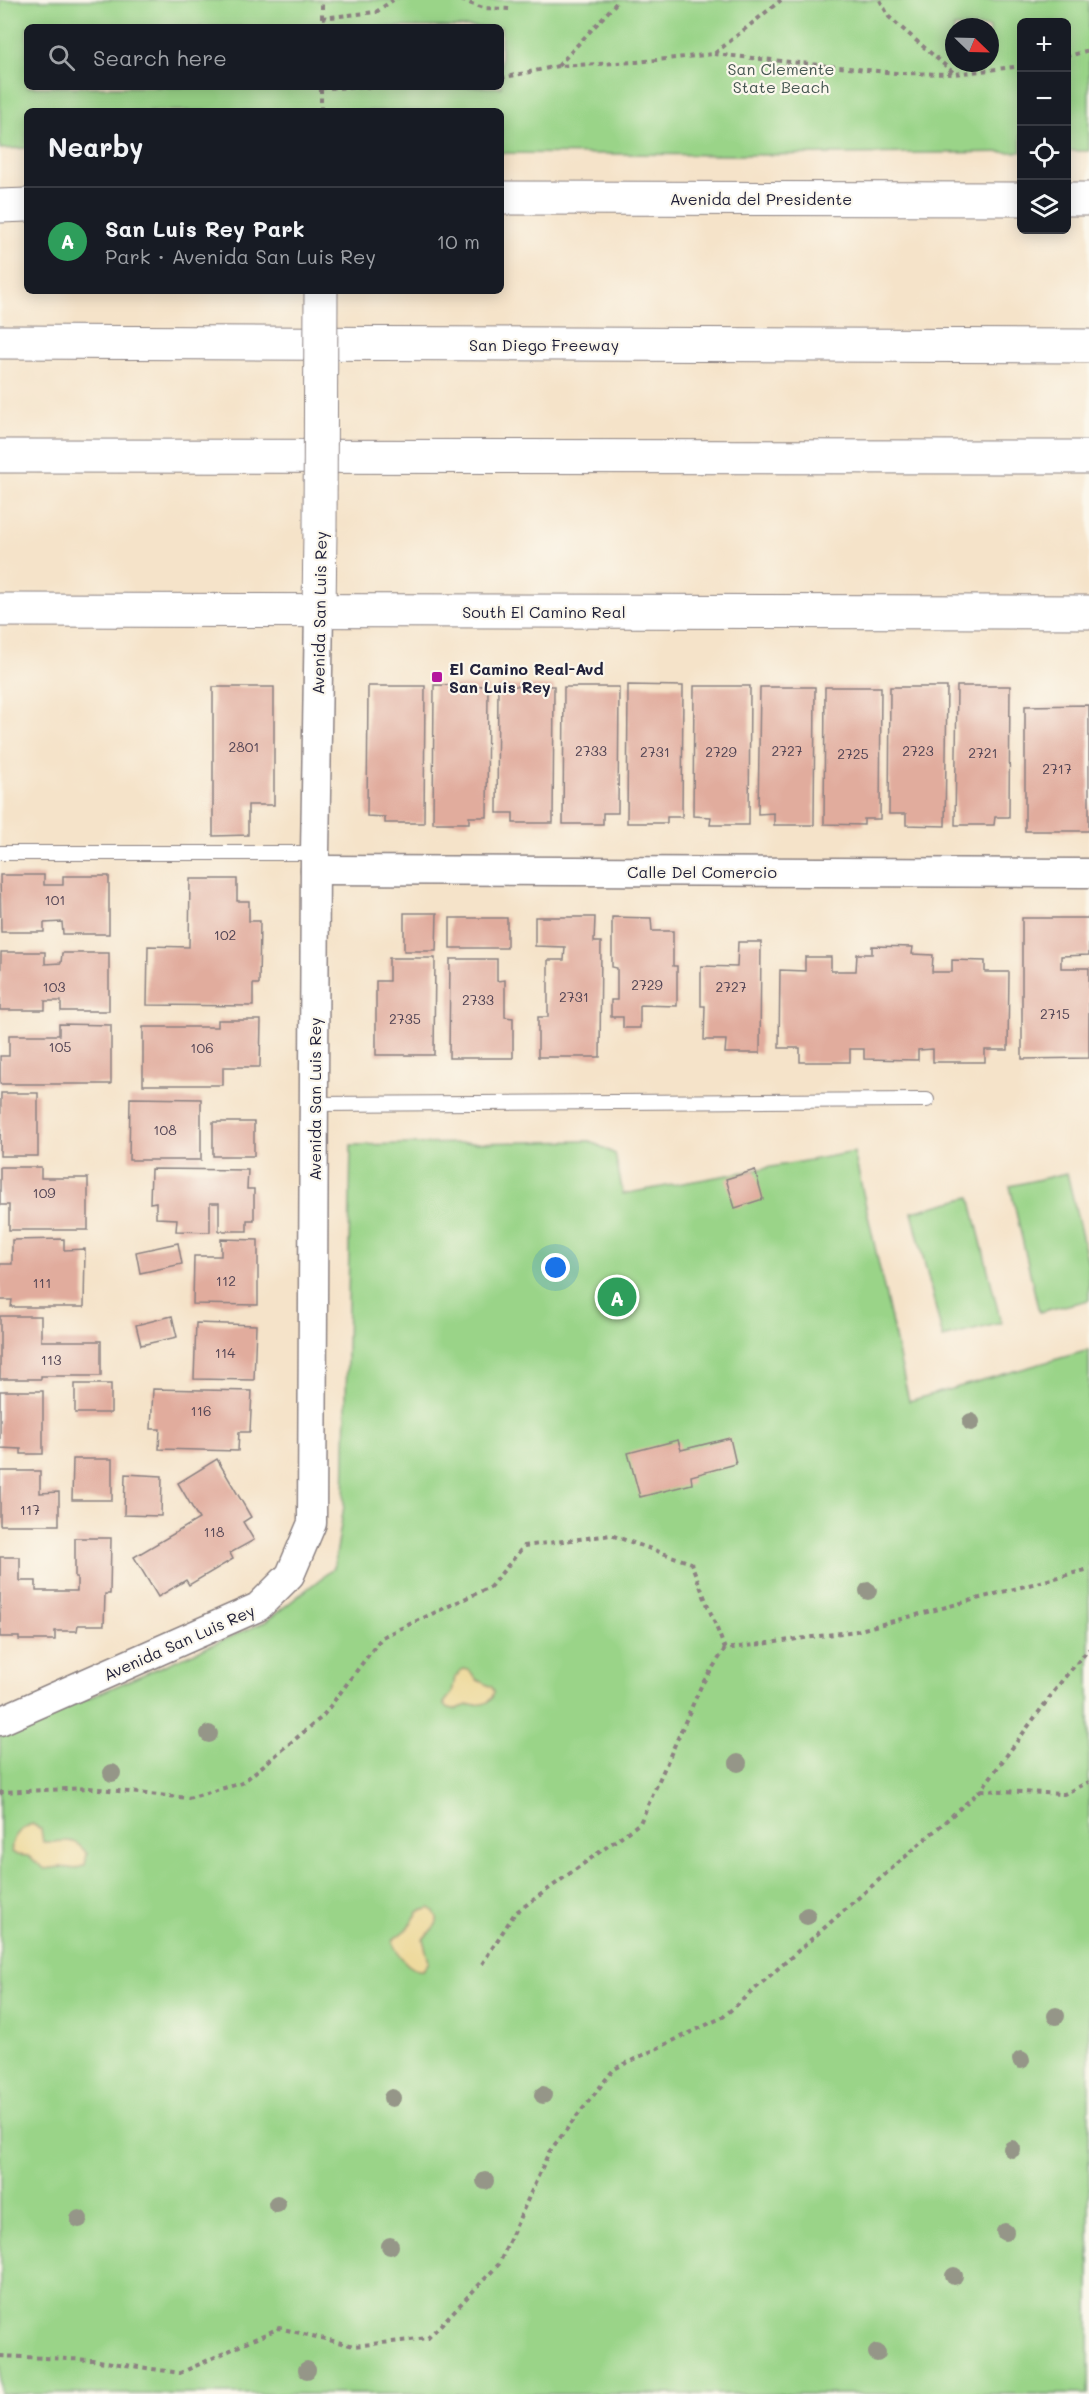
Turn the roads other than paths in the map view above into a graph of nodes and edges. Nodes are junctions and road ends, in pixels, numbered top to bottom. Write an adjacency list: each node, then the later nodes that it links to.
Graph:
1 (504, 198): 2 (main road, Avenida del Presidente)
2 (1017, 199)
3 (1071, 199): 4 (main road)
4 (1089, 199)
5 (24, 205): 6 (main road)
6 (0, 206)
7 (321, 294): 13 (main road, Avenida San Luis Rey, bridge)
8 (0, 342): 9 (main road, San Diego Freeway)
9 (1089, 346)
10 (0, 456): 11 (main road)
11 (1089, 457)
12 (0, 610): 13 (main road, South El Camino Real)
13 (319, 610): 14 (main road, South El Camino Real); 16 (street, Avenida San Luis Rey)
14 (1089, 612)
15 (0, 853): 16 (lane)
16 (315, 861): 17 (street, Calle Del Comercio); 19 (street, Avenida San Luis Rey)
17 (1089, 873)
18 (927, 1100): 19 (lane)
19 (314, 1104): 20 (street, Avenida San Luis Rey)
20 (0, 1721)

